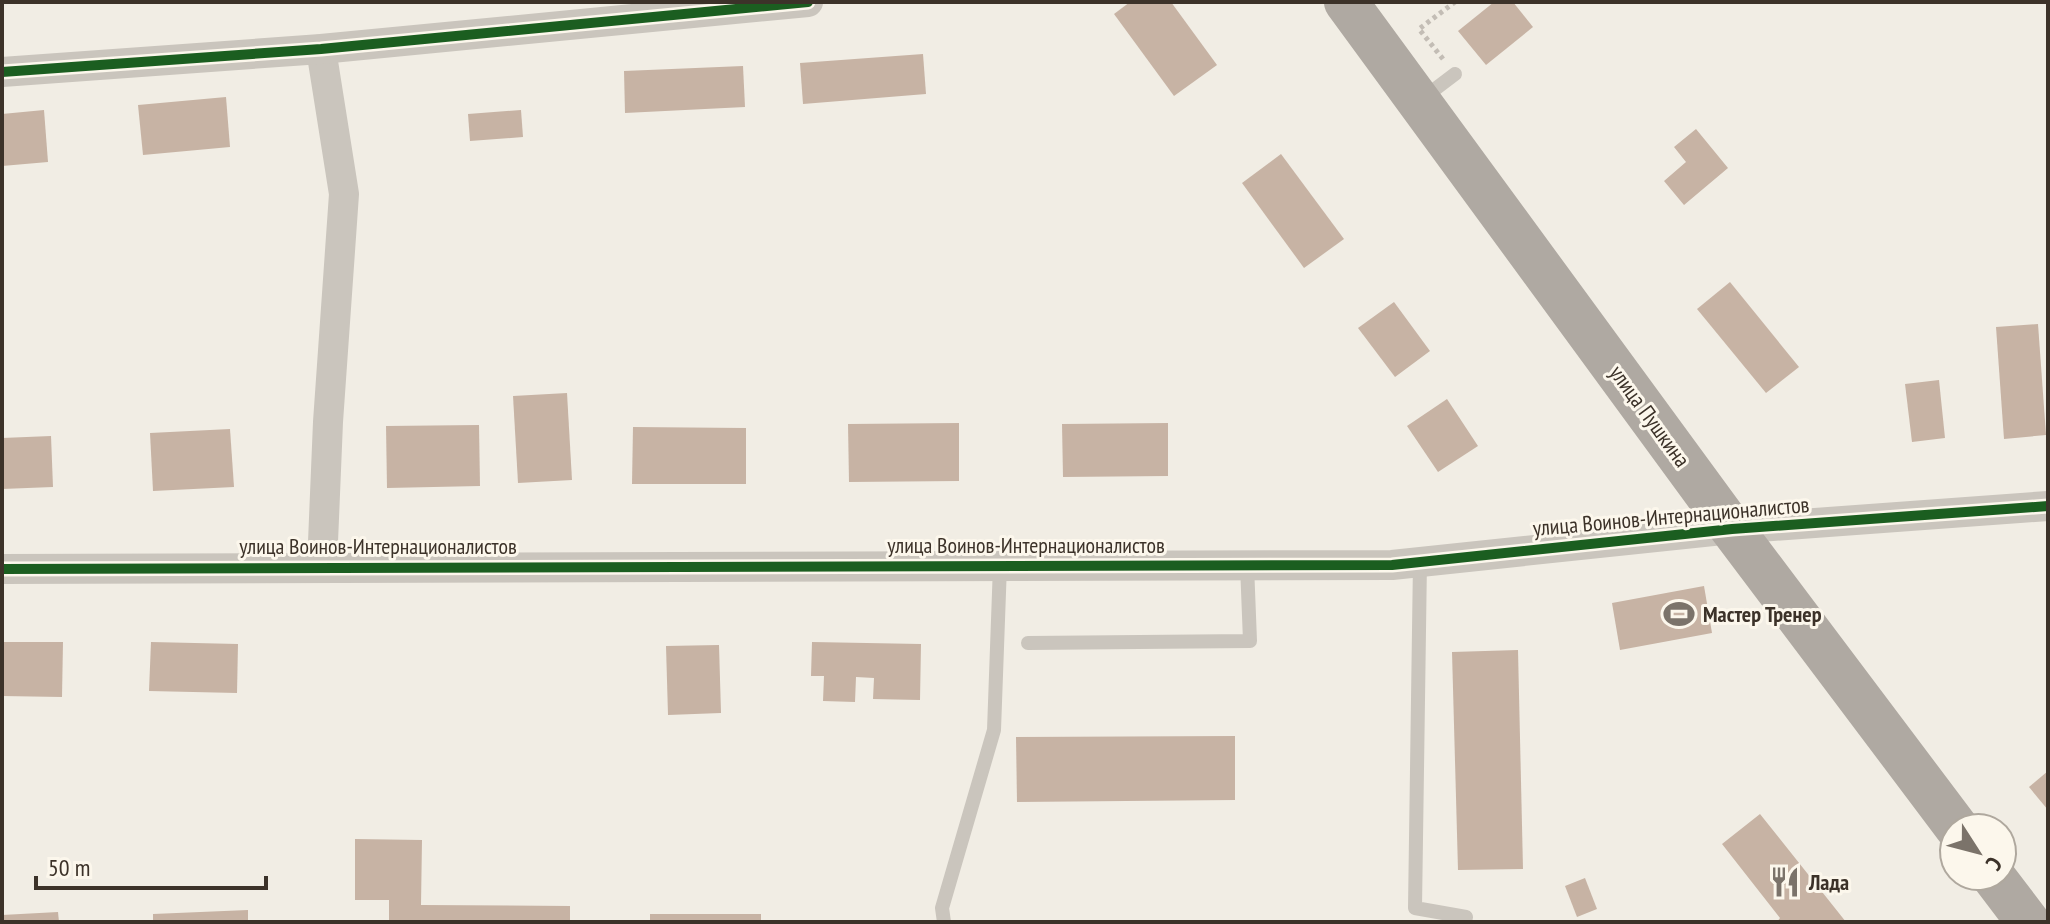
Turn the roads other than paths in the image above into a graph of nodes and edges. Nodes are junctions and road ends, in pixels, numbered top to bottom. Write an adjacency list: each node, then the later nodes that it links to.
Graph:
1 (808, 2): 3 (street)
2 (1346, 2): 6 (main road, улица Пушкина)
3 (321, 49): 4 (street); 12 (street)
4 (2, 72)
5 (1455, 74): 6 (lane)
6 (1419, 102): 8 (main road, улица Пушкина)
7 (2048, 506): 8 (street, улица Воинов-Интернационалистов)
8 (1732, 529): 9 (street, улица Воинов-Интернационалистов); 15 (main road, улица Пушкина)
9 (1420, 561): 11 (street, улица Воинов-Интернационалистов); 18 (lane)
10 (1000, 565): 11 (street, улица Воинов-Интернационалистов); 12 (street, улица Воинов-Интернационалистов); 17 (lane)
11 (1247, 565): 14 (lane)
12 (322, 566): 13 (street, улица Воинов-Интернационалистов)
13 (2, 569)
14 (1028, 643)
15 (1945, 812)
16 (2005, 892): 19 (main road)
17 (944, 922)
18 (1465, 922)
19 (2028, 922)

